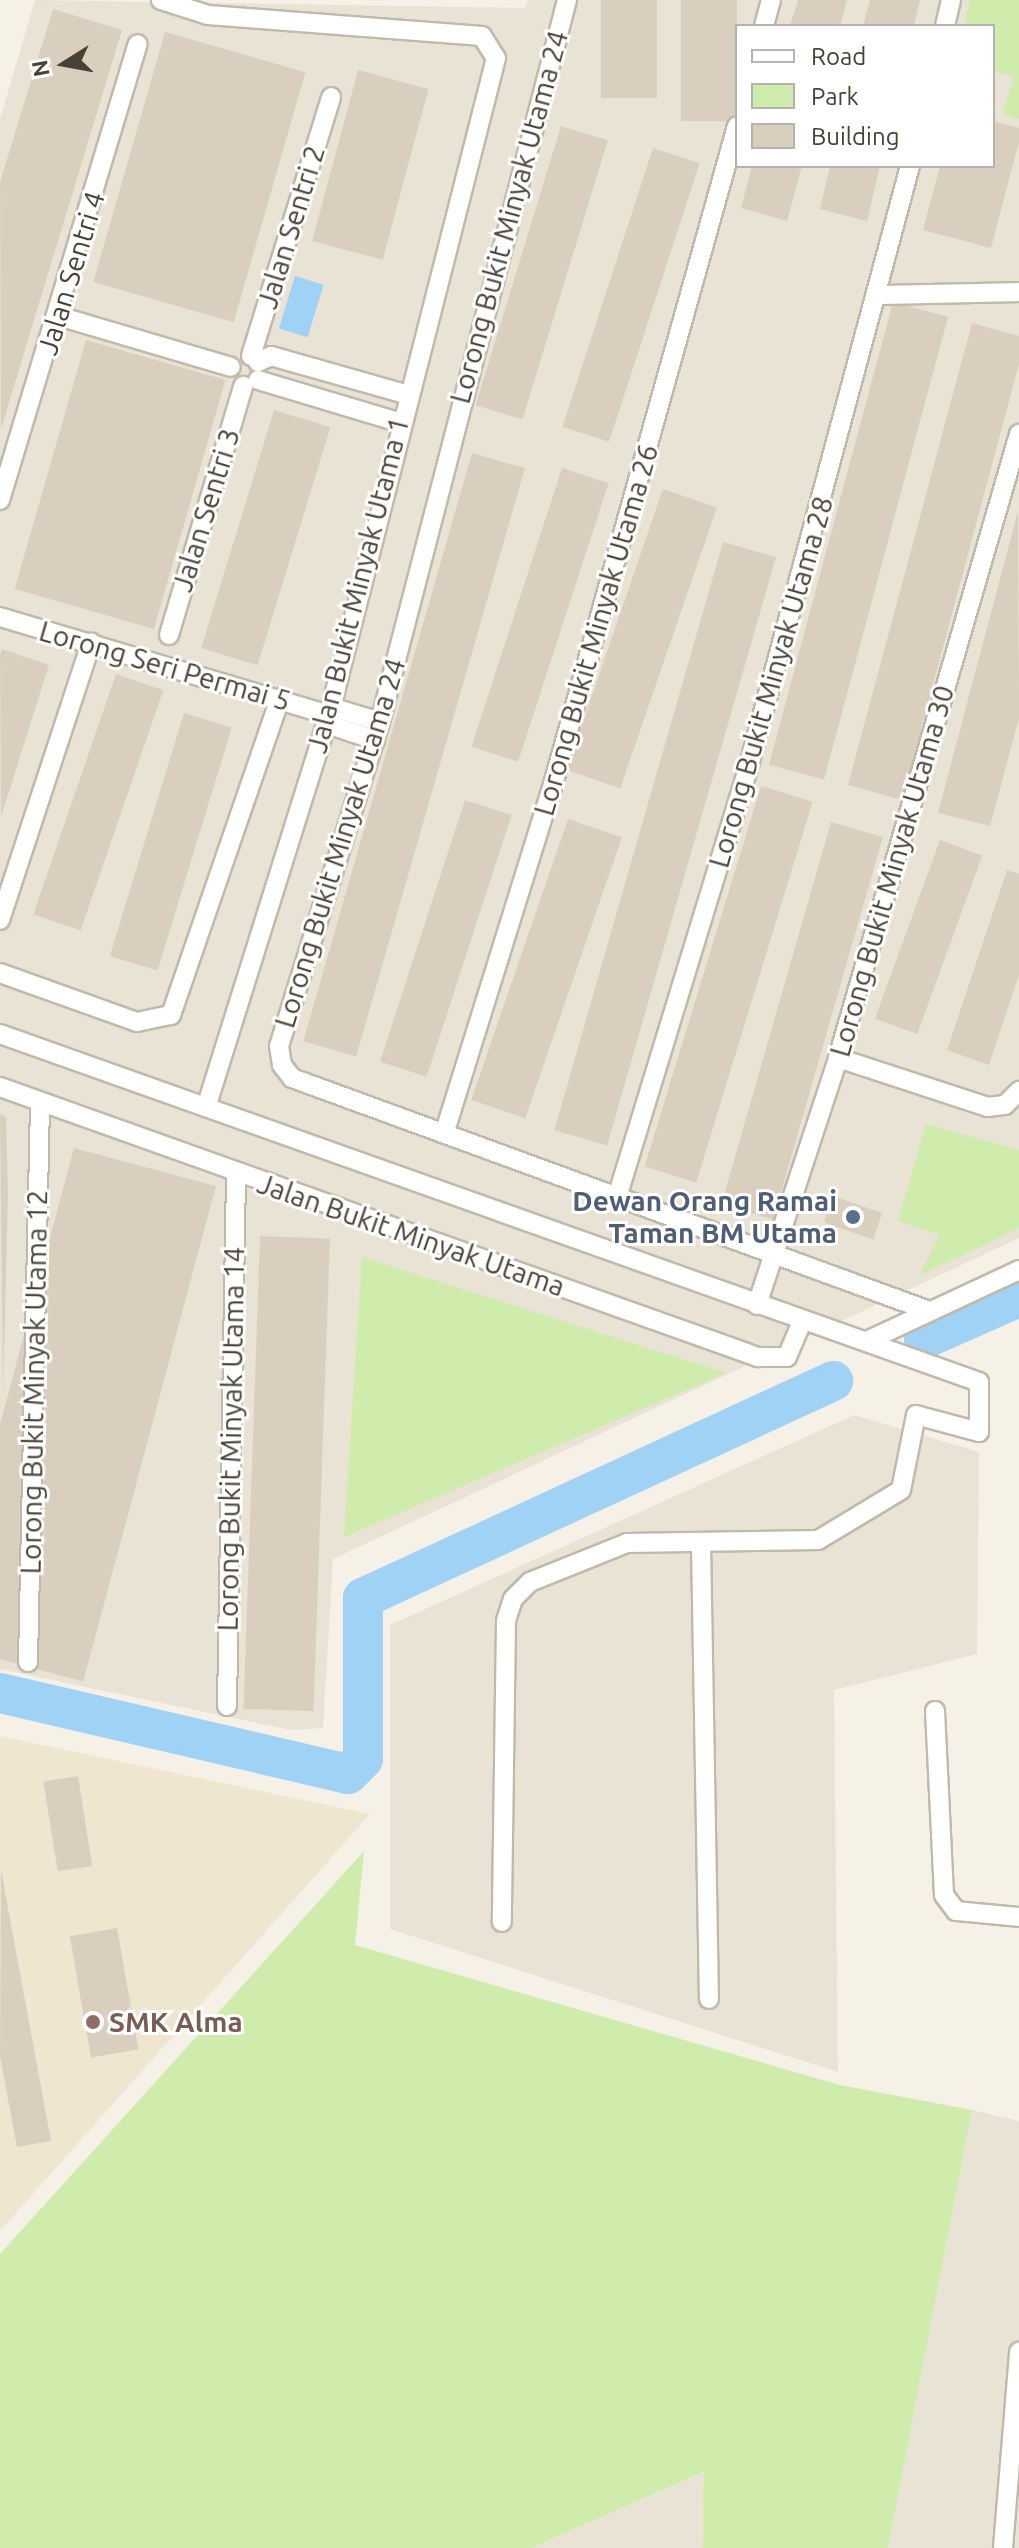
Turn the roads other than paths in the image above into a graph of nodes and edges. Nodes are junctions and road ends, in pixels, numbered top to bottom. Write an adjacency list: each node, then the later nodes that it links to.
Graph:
1 (161, 0): 15 (street, Jalan Bukit Minyak Utama 1)
2 (567, 0): 24 (street, Lorong Bukit Minyak Utama 24)
3 (771, 0): 5 (street)
4 (951, 0): 6 (street)
5 (765, 24)
6 (945, 24)
7 (138, 44): 13 (street, Jalan Sentri 4)
8 (331, 97): 14 (street, Jalan Sentri 2)
9 (735, 133): 33 (street, Lorong Bukit Minyak Utama 26)
10 (910, 168): 12 (street, Lorong Bukit Minyak Utama 28)
11 (1019, 292): 12 (street)
12 (879, 295): 35 (street, Lorong Bukit Minyak Utama 28)
13 (58, 316): 14 (street); 18 (street, Jalan Sentri 4)
14 (253, 371): 15 (street); 16 (street); 20 (street, Jalan Sentri 3)
15 (405, 394): 16 (street, Jalan Bukit Minyak Utama 1)
16 (398, 422): 23 (street, Jalan Bukit Minyak Utama 1)
17 (1019, 434): 28 (street, Lorong Bukit Minyak Utama 30)
18 (0, 500)
19 (0, 617): 21 (street, Lorong Seri Permai 5)
20 (169, 635)
21 (91, 643): 22 (street, Lorong Seri Permai 5); 25 (street)
22 (280, 698): 23 (street, Lorong Seri Permai 5); 26 (street)
23 (329, 715): 24 (street, Lorong Seri Permai 5); 32 (street, Jalan Bukit Minyak Utama 1)
24 (378, 731): 33 (street, Lorong Bukit Minyak Utama 24)
25 (0, 920)
26 (0, 973)
27 (0, 1034): 32 (street, Jalan Bukit Minyak Utama)
28 (838, 1058): 30 (street); 36 (street, Lorong Bukit Minyak Utama 30)
29 (0, 1087): 31 (street, Jalan Bukit Minyak Utama)
30 (1019, 1091)
31 (40, 1102): 34 (street, Jalan Bukit Minyak Utama); 43 (street, Lorong Bukit Minyak Utama 12)
32 (206, 1107): 38 (street, Jalan Bukit Minyak Utama)
33 (445, 1131): 35 (street, Lorong Bukit Minyak Utama 24)
34 (236, 1173): 40 (street, Jalan Bukit Minyak Utama); 44 (street, Lorong Bukit Minyak Utama 14)
35 (618, 1194): 36 (street, Lorong Bukit Minyak Utama 24)
36 (774, 1253): 38 (street, Lorong Bukit Minyak Utama 30); 39 (street, Lorong Bukit Minyak Utama 24)
37 (1019, 1270): 39 (street)
38 (757, 1305): 40 (street, Jalan Bukit Minyak Utama)
39 (924, 1309): 41 (street)
40 (802, 1321): 41 (street, Jalan Bukit Minyak Utama)
41 (867, 1341): 42 (street, Jalan Bukit Minyak Utama)
42 (701, 1543): 47 (street); 48 (street)
43 (28, 1662)
44 (227, 1706)
45 (935, 1711): 46 (street)
46 (1019, 1917)
47 (502, 1922)
48 (709, 1999)
49 (1019, 2352): 50 (street)
50 (1003, 2548)

